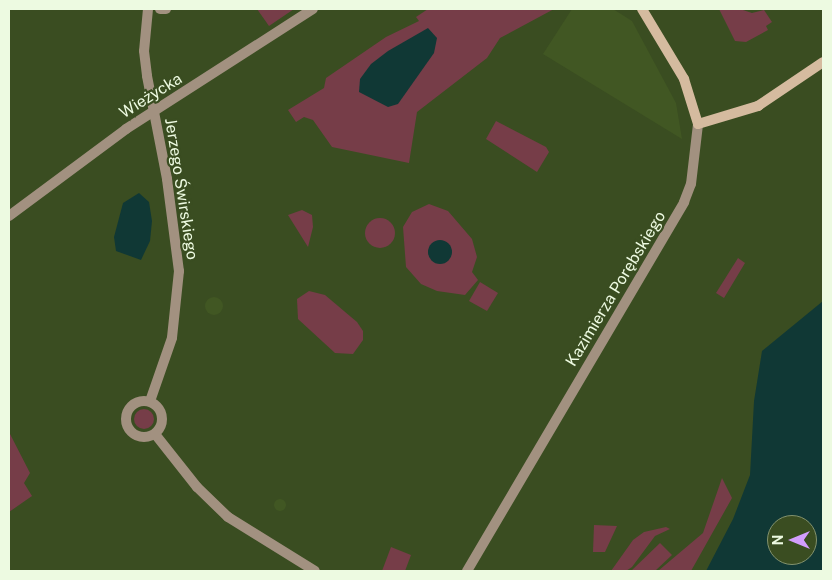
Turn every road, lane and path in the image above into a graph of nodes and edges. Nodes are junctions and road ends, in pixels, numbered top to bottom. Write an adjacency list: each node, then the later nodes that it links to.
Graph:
1 (148, 9): 7 (street, Jerzego Świrskiego)
2 (160, 9): 3 (street)
3 (166, 9)
4 (313, 9): 7 (street, Wieżycka)
5 (642, 9): 8 (street, Kazimierza Porębskiego)
6 (823, 62): 8 (street)
7 (153, 112): 9 (street, Wieżycka); 10 (street, Jerzego Świrskiego)
8 (698, 124): 13 (street, Kazimierza Porębskiego)
9 (9, 216)
10 (150, 401): 11 (street); 11 (street)
11 (155, 434): 12 (street)
12 (315, 571)
13 (467, 571)

